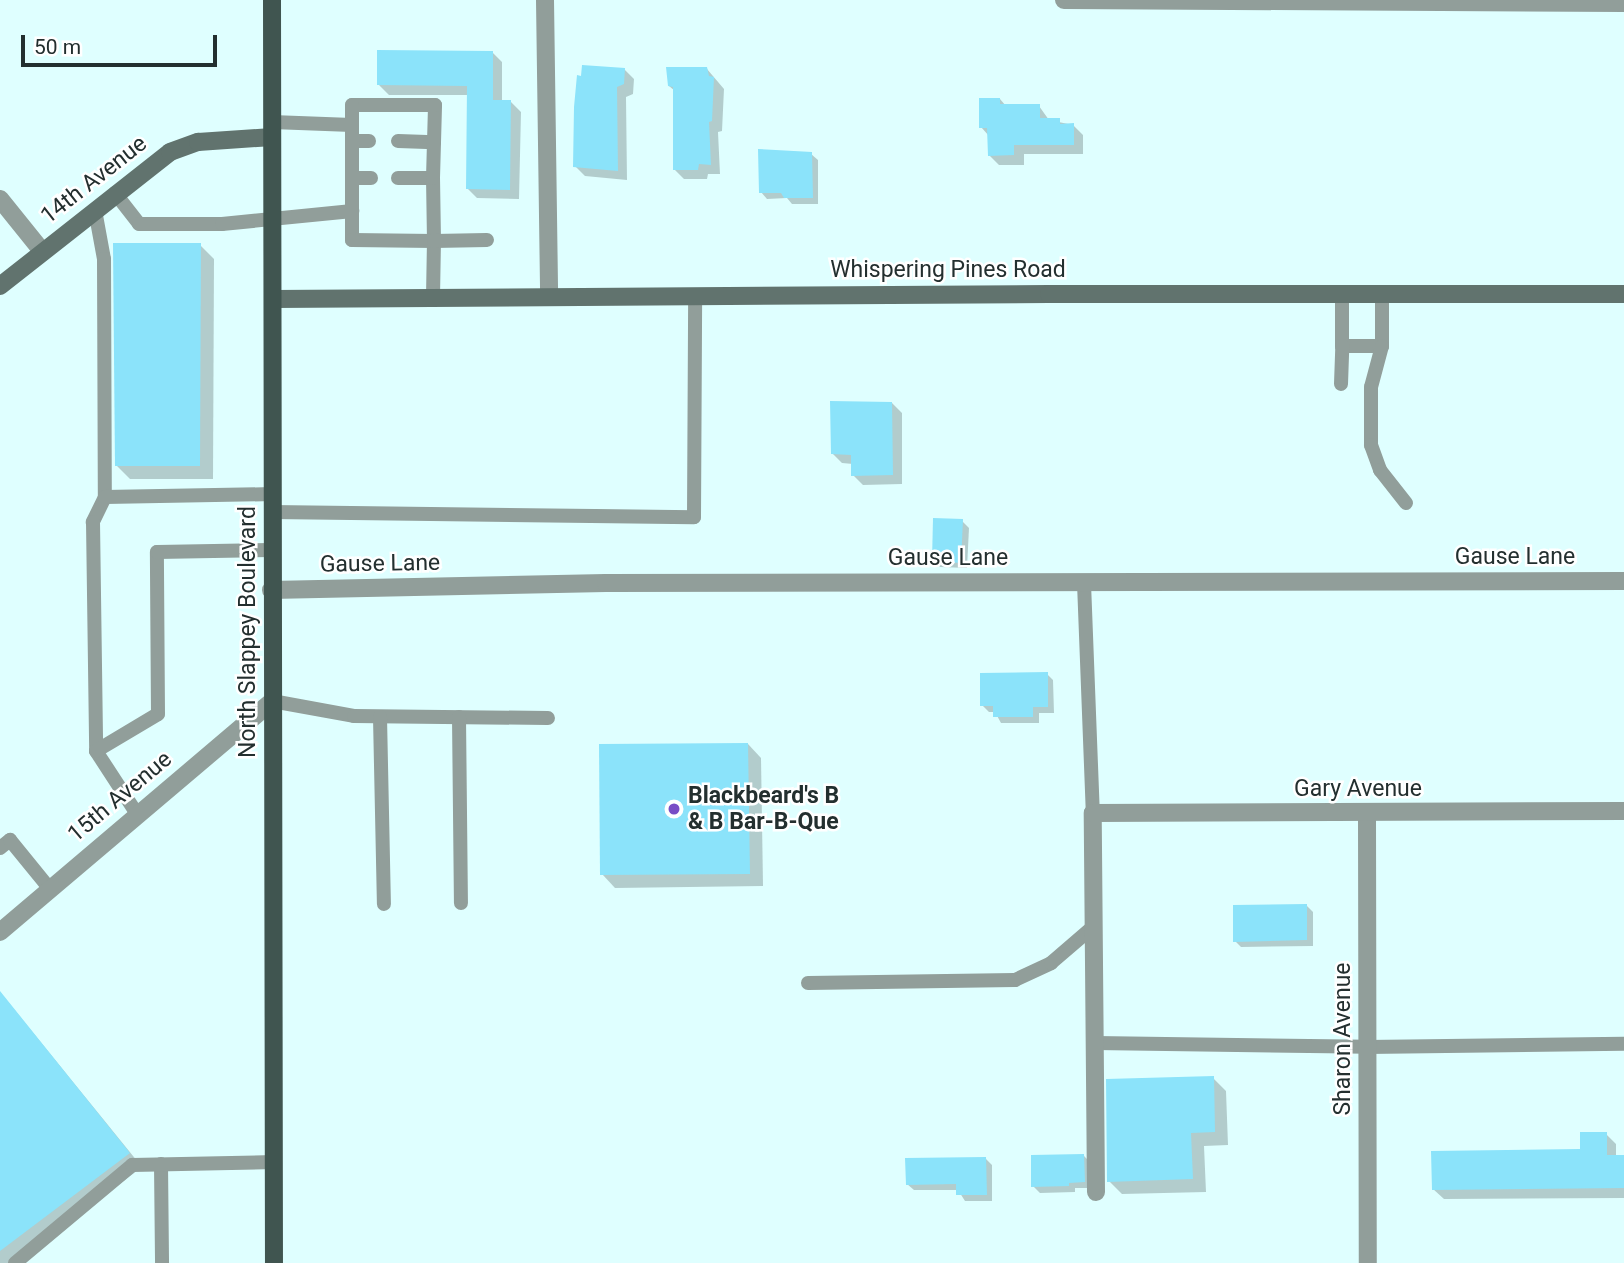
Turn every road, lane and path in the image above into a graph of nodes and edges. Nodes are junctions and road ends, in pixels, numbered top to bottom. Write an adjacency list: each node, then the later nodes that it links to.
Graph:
1 (272, 0): 6 (main road, North Slappey Boulevard)
2 (545, 0): 29 (street)
3 (1064, 0): 4 (street)
4 (1624, 3)
5 (352, 125): 6 (lane); 7 (lane); 10 (lane)
6 (272, 130): 15 (street, 14th Avenue); 19 (main road, North Slappey Boulevard)
7 (352, 141): 8 (lane); 11 (lane)
8 (369, 141)
9 (398, 141): 10 (lane)
10 (434, 142): 14 (lane)
11 (352, 178): 12 (lane); 18 (lane)
12 (370, 178)
13 (398, 178): 14 (lane)
14 (433, 178): 21 (lane)
15 (115, 193): 17 (street, 14th Avenue); 19 (lane)
16 (0, 199): 22 (street)
17 (95, 210): 22 (street, 14th Avenue); 34 (lane)
18 (352, 212): 19 (lane); 21 (lane)
19 (273, 218): 30 (main road, North Slappey Boulevard)
20 (487, 240): 21 (lane)
21 (434, 241): 28 (lane)
22 (42, 251): 23 (street, 14th Avenue)
23 (0, 286)
24 (1342, 293): 25 (street, Whispering Pines Road); 27 (street, Whispering Pines Road); 31 (lane)
25 (1382, 294): 26 (street, Whispering Pines Road); 32 (lane)
26 (1624, 294)
27 (695, 296): 29 (street, Whispering Pines Road); 35 (lane)
28 (433, 297): 29 (street, Whispering Pines Road); 30 (street, Whispering Pines Road)
29 (548, 297)
30 (272, 299): 35 (main road, North Slappey Boulevard)
31 (1342, 346): 32 (lane); 33 (lane)
32 (1382, 346): 36 (lane)
33 (1341, 384)
34 (105, 497): 35 (lane); 45 (lane)
35 (272, 503): 37 (main road, North Slappey Boulevard)
36 (1406, 503)
37 (271, 550): 40 (main road, North Slappey Boulevard); 45 (lane)
38 (1624, 581): 39 (street, Gause Lane)
39 (1084, 583): 40 (street, Gause Lane); 47 (lane)
40 (271, 590): 41 (main road, North Slappey Boulevard)
41 (272, 701): 42 (lane); 48 (street, 15th Avenue); 60 (main road, North Slappey Boulevard)
42 (380, 717): 43 (lane); 52 (lane)
43 (459, 717): 44 (lane); 53 (lane)
44 (548, 718)
45 (96, 751): 48 (lane)
46 (1624, 811): 49 (street, Gary Avenue)
47 (1093, 813): 49 (street, Gary Avenue); 54 (street)
48 (137, 814): 51 (street, 15th Avenue)
49 (1367, 814): 59 (street, Sharon Avenue)
50 (0, 848): 51 (lane)
51 (50, 889): 55 (street, 15th Avenue)
52 (384, 904)
53 (460, 904)
54 (1094, 926): 56 (lane); 57 (street)
55 (0, 932)
56 (808, 983)
57 (1094, 1043): 59 (lane); 62 (street)
58 (1624, 1044): 59 (lane)
59 (1367, 1047): 66 (street, Sharon Avenue)
60 (274, 1163): 61 (lane); 65 (main road, North Slappey Boulevard)
61 (161, 1164): 63 (lane); 64 (lane)
62 (1096, 1192)
63 (15, 1263)
64 (162, 1263)
65 (274, 1263)
66 (1368, 1263)

